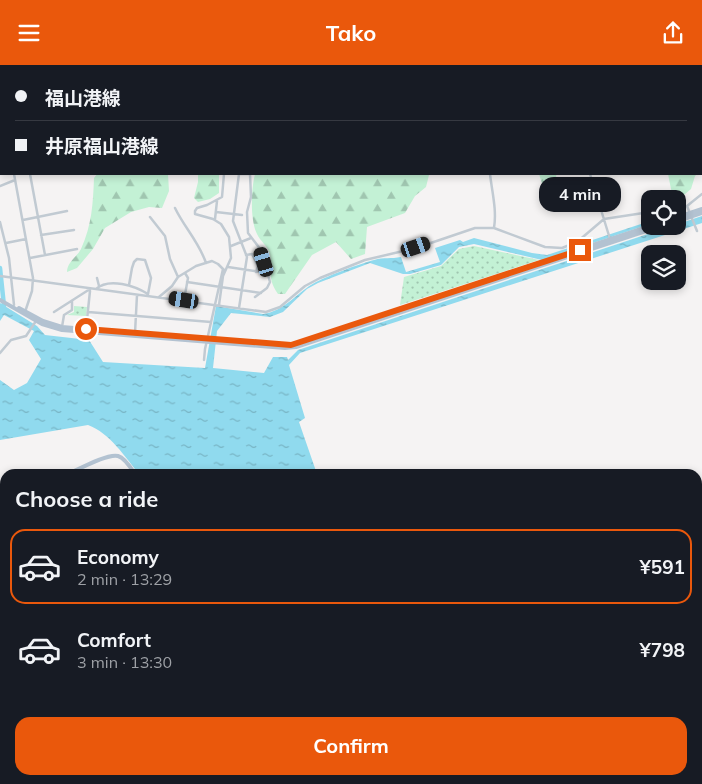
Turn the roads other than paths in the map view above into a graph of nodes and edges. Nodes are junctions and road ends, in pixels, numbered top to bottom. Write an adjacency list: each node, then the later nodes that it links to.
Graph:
1 (14, 175): 8 (street)
2 (30, 175): 22 (street)
3 (224, 175): 12 (street)
4 (240, 175): 19 (street)
5 (250, 175): 35 (street)
6 (490, 175): 29 (street)
7 (590, 175): 25 (street)
8 (15, 180): 10 (street); 26 (street)
9 (0, 181): 10 (street)
10 (1, 186)
11 (702, 193): 13 (street)
12 (218, 201): 17 (street); 27 (street)
13 (687, 206): 21 (street)
14 (175, 208): 47 (street)
15 (67, 211): 22 (street)
16 (702, 211): 21 (main road)
17 (216, 212): 19 (street); 27 (street)
18 (641, 213): 25 (street)
19 (233, 215): 20 (street); 38 (street)
20 (242, 215)
21 (691, 215): 24 (main road); 32 (street)
22 (38, 217): 26 (street); 34 (street)
23 (150, 217): 55 (street)
24 (686, 217)
25 (604, 219): 37 (street); 42 (street)
26 (23, 220): 36 (street)
27 (215, 220): 40 (street)
28 (0, 222): 39 (street)
29 (494, 228): 42 (street); 76 (street)
30 (641, 229): 37 (main road)
31 (74, 230): 34 (street)
32 (696, 231)
33 (641, 232): 37 (main road)
34 (41, 235): 43 (street)
35 (251, 238): 38 (street); 53 (street)
36 (26, 239): 39 (street); 46 (street)
37 (611, 241): 45 (main road)
38 (241, 242): 40 (street); 44 (street)
39 (6, 243): 56 (street)
40 (230, 246): 48 (street)
41 (77, 249): 43 (street)
42 (562, 249): 45 (street)
43 (45, 255): 46 (street)
44 (246, 255): 50 (street); 51 (street)
45 (564, 255): 86 (main road)
46 (30, 258): 58 (street)
47 (206, 263): 49 (street); 52 (street)
48 (228, 267): 49 (street); 50 (street)
49 (224, 270): 62 (street)
50 (245, 270): 51 (street); 65 (street)
51 (256, 272): 53 (street)
52 (185, 273): 55 (street); 59 (street)
53 (268, 273): 66 (street)
54 (0, 276): 56 (street)
55 (178, 277): 69 (street)
56 (11, 278): 58 (street); 75 (street)
57 (97, 278): 61 (street)
58 (33, 281): 63 (street); 79 (street)
59 (188, 283): 62 (street); 72 (street)
60 (129, 285): 61 (street); 68 (street); 68 (street)
61 (99, 286): 64 (street)
62 (220, 287): 65 (street); 74 (street)
63 (90, 289): 64 (street); 73 (street); 78 (street)
64 (96, 289): 67 (street)
65 (242, 290): 66 (street); 76 (street)
66 (261, 293): 70 (street)
67 (137, 295): 68 (street); 80 (street)
68 (149, 295): 69 (street)
69 (159, 297): 72 (street)
70 (255, 297)
71 (0, 299): 75 (main road)
72 (184, 300): 74 (street)
73 (72, 301): 77 (street); 83 (street)
74 (217, 305): 76 (street); 82 (street)
75 (13, 306): 79 (main road)
76 (240, 308)
77 (54, 312)
78 (88, 312): 80 (street); 84 (street)
79 (25, 313): 81 (main road); 83 (main road)
80 (136, 316): 82 (street); 85 (street)
81 (36, 322): 86 (main road); 87 (street)
82 (211, 322): 86 (street)
83 (62, 327): 84 (main road)
84 (86, 329): 85 (main road)
85 (135, 333): 86 (main road)
86 (208, 341): 88 (street)
87 (0, 353)
88 (204, 360)
89 (81, 469): 90 (main road)
90 (131, 469)

